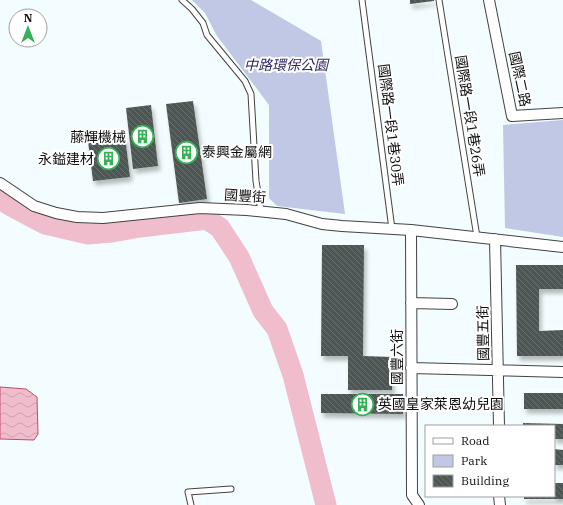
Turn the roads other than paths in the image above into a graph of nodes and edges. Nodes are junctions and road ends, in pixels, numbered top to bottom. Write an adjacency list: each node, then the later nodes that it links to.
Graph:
1 (182, 0): 7 (lane)
2 (362, 0): 8 (lane, 國際路一段1巷30弄)
3 (440, 0): 10 (lane, 國際路一段1巷26弄)
4 (489, 0): 5 (street, 國際二路)
5 (563, 113)
6 (0, 183): 7 (street, 國豐街)
7 (261, 211): 8 (street, 國豐街)
8 (392, 229): 9 (street, 國豐街)
9 (411, 230): 10 (street, 國豐街); 13 (street, 國豐六街)
10 (477, 236): 11 (street, 國豐街)
11 (495, 239): 12 (street, 國豐街); 16 (street, 國豐五街)
12 (563, 246)
13 (411, 303): 14 (street); 15 (street, 國豐六街)
14 (452, 304)
15 (411, 368): 16 (street); 21 (street, 國豐六街)
16 (498, 370): 17 (street); 18 (street, 國豐五街)
17 (563, 372)
18 (499, 425)
19 (231, 489): 20 (lane)
20 (191, 505)
21 (419, 505)

